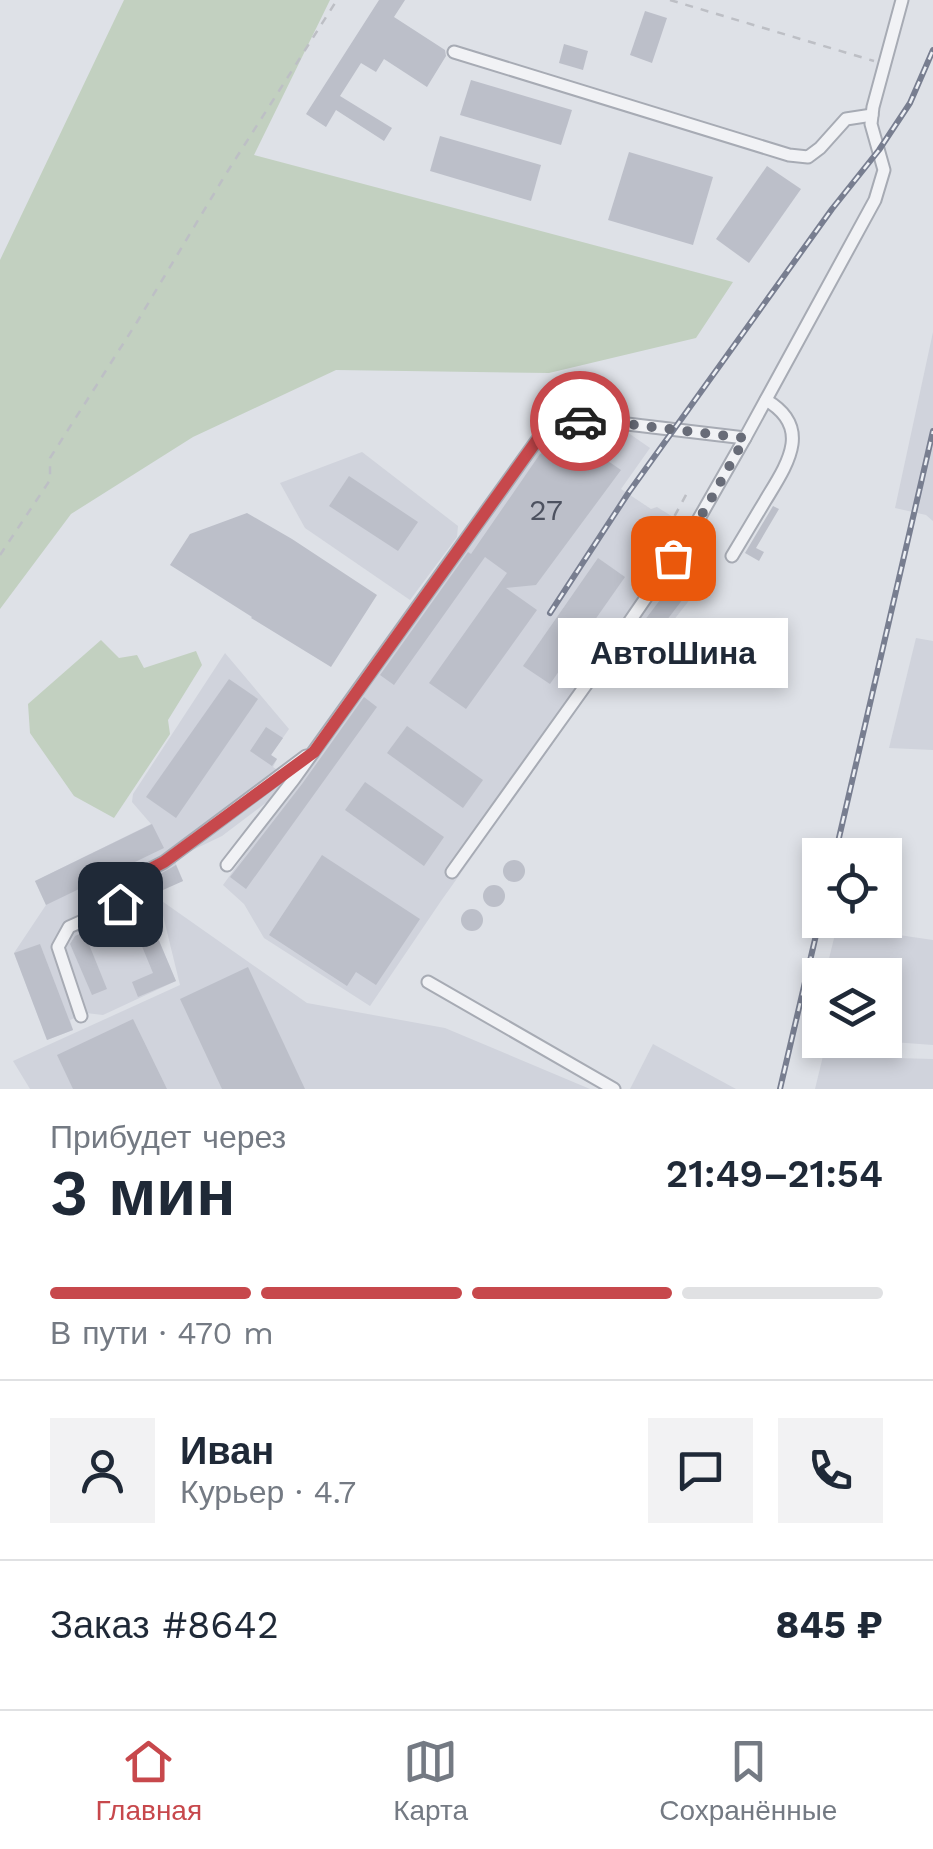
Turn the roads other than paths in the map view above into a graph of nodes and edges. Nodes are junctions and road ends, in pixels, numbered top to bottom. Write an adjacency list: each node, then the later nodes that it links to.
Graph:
1 (902, 0): 3 (lane)
2 (454, 52): 3 (lane)
3 (872, 115): 4 (lane)
4 (766, 400): 5 (lane); 6 (lane)
5 (745, 438): 7 (lane); 9 (lane)
6 (732, 556)
7 (314, 752): 8 (lane); 11 (lane)
8 (227, 865)
9 (452, 872)
10 (428, 982): 12 (lane)
11 (81, 1016)
12 (614, 1089)

